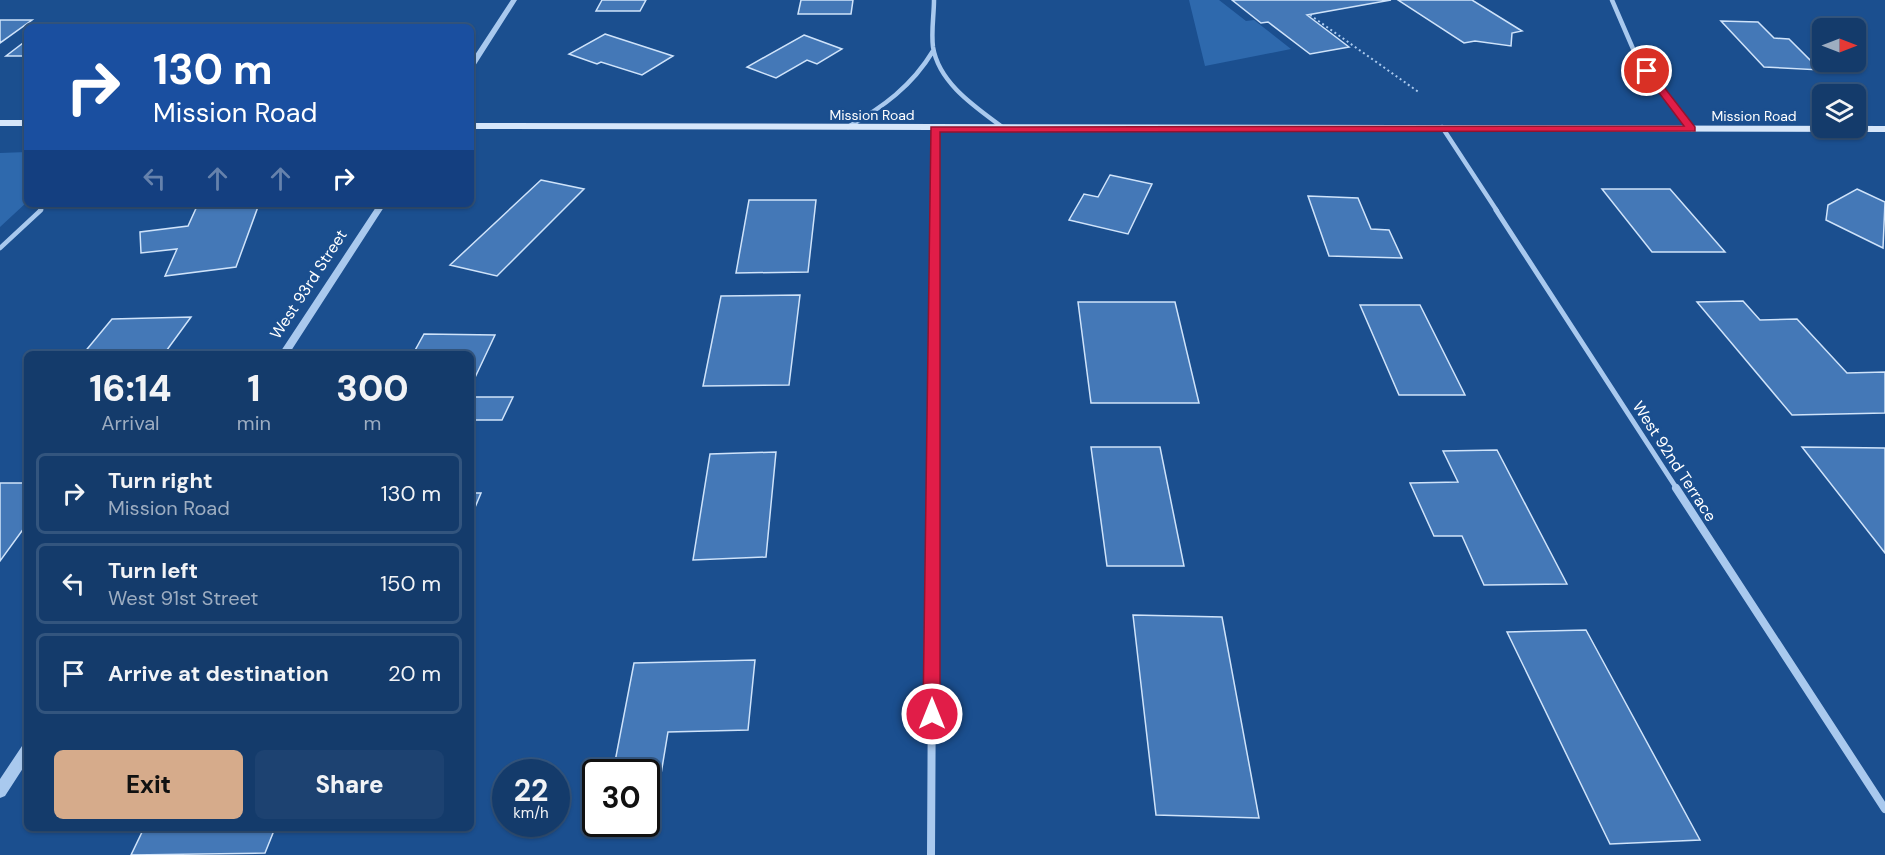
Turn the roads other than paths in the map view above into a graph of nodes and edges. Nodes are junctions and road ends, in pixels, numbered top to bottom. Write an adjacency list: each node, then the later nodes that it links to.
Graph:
1 (514, 0): 5 (street)
2 (934, 0): 4 (street)
3 (1612, 0): 13 (street)
4 (933, 51): 9 (street); 12 (street)
5 (474, 61)
6 (0, 123): 7 (main road)
7 (24, 123)
8 (474, 126): 9 (main road, Mission Road)
9 (846, 128): 11 (main road, Mission Road)
10 (1442, 128): 12 (main road, Mission Road); 13 (main road, Mission Road); 21 (street, West 92nd Terrace)
11 (935, 129): 12 (main road, Mission Road); 22 (street)
12 (1005, 129)
13 (1692, 129): 14 (main road, Mission Road)
14 (1885, 129)
15 (44, 207): 17 (lane)
16 (380, 207): 18 (street, West 93rd Street)
17 (0, 248)
18 (286, 351)
19 (24, 755): 20 (street)
20 (0, 791)
21 (1885, 809)
22 (931, 855)

